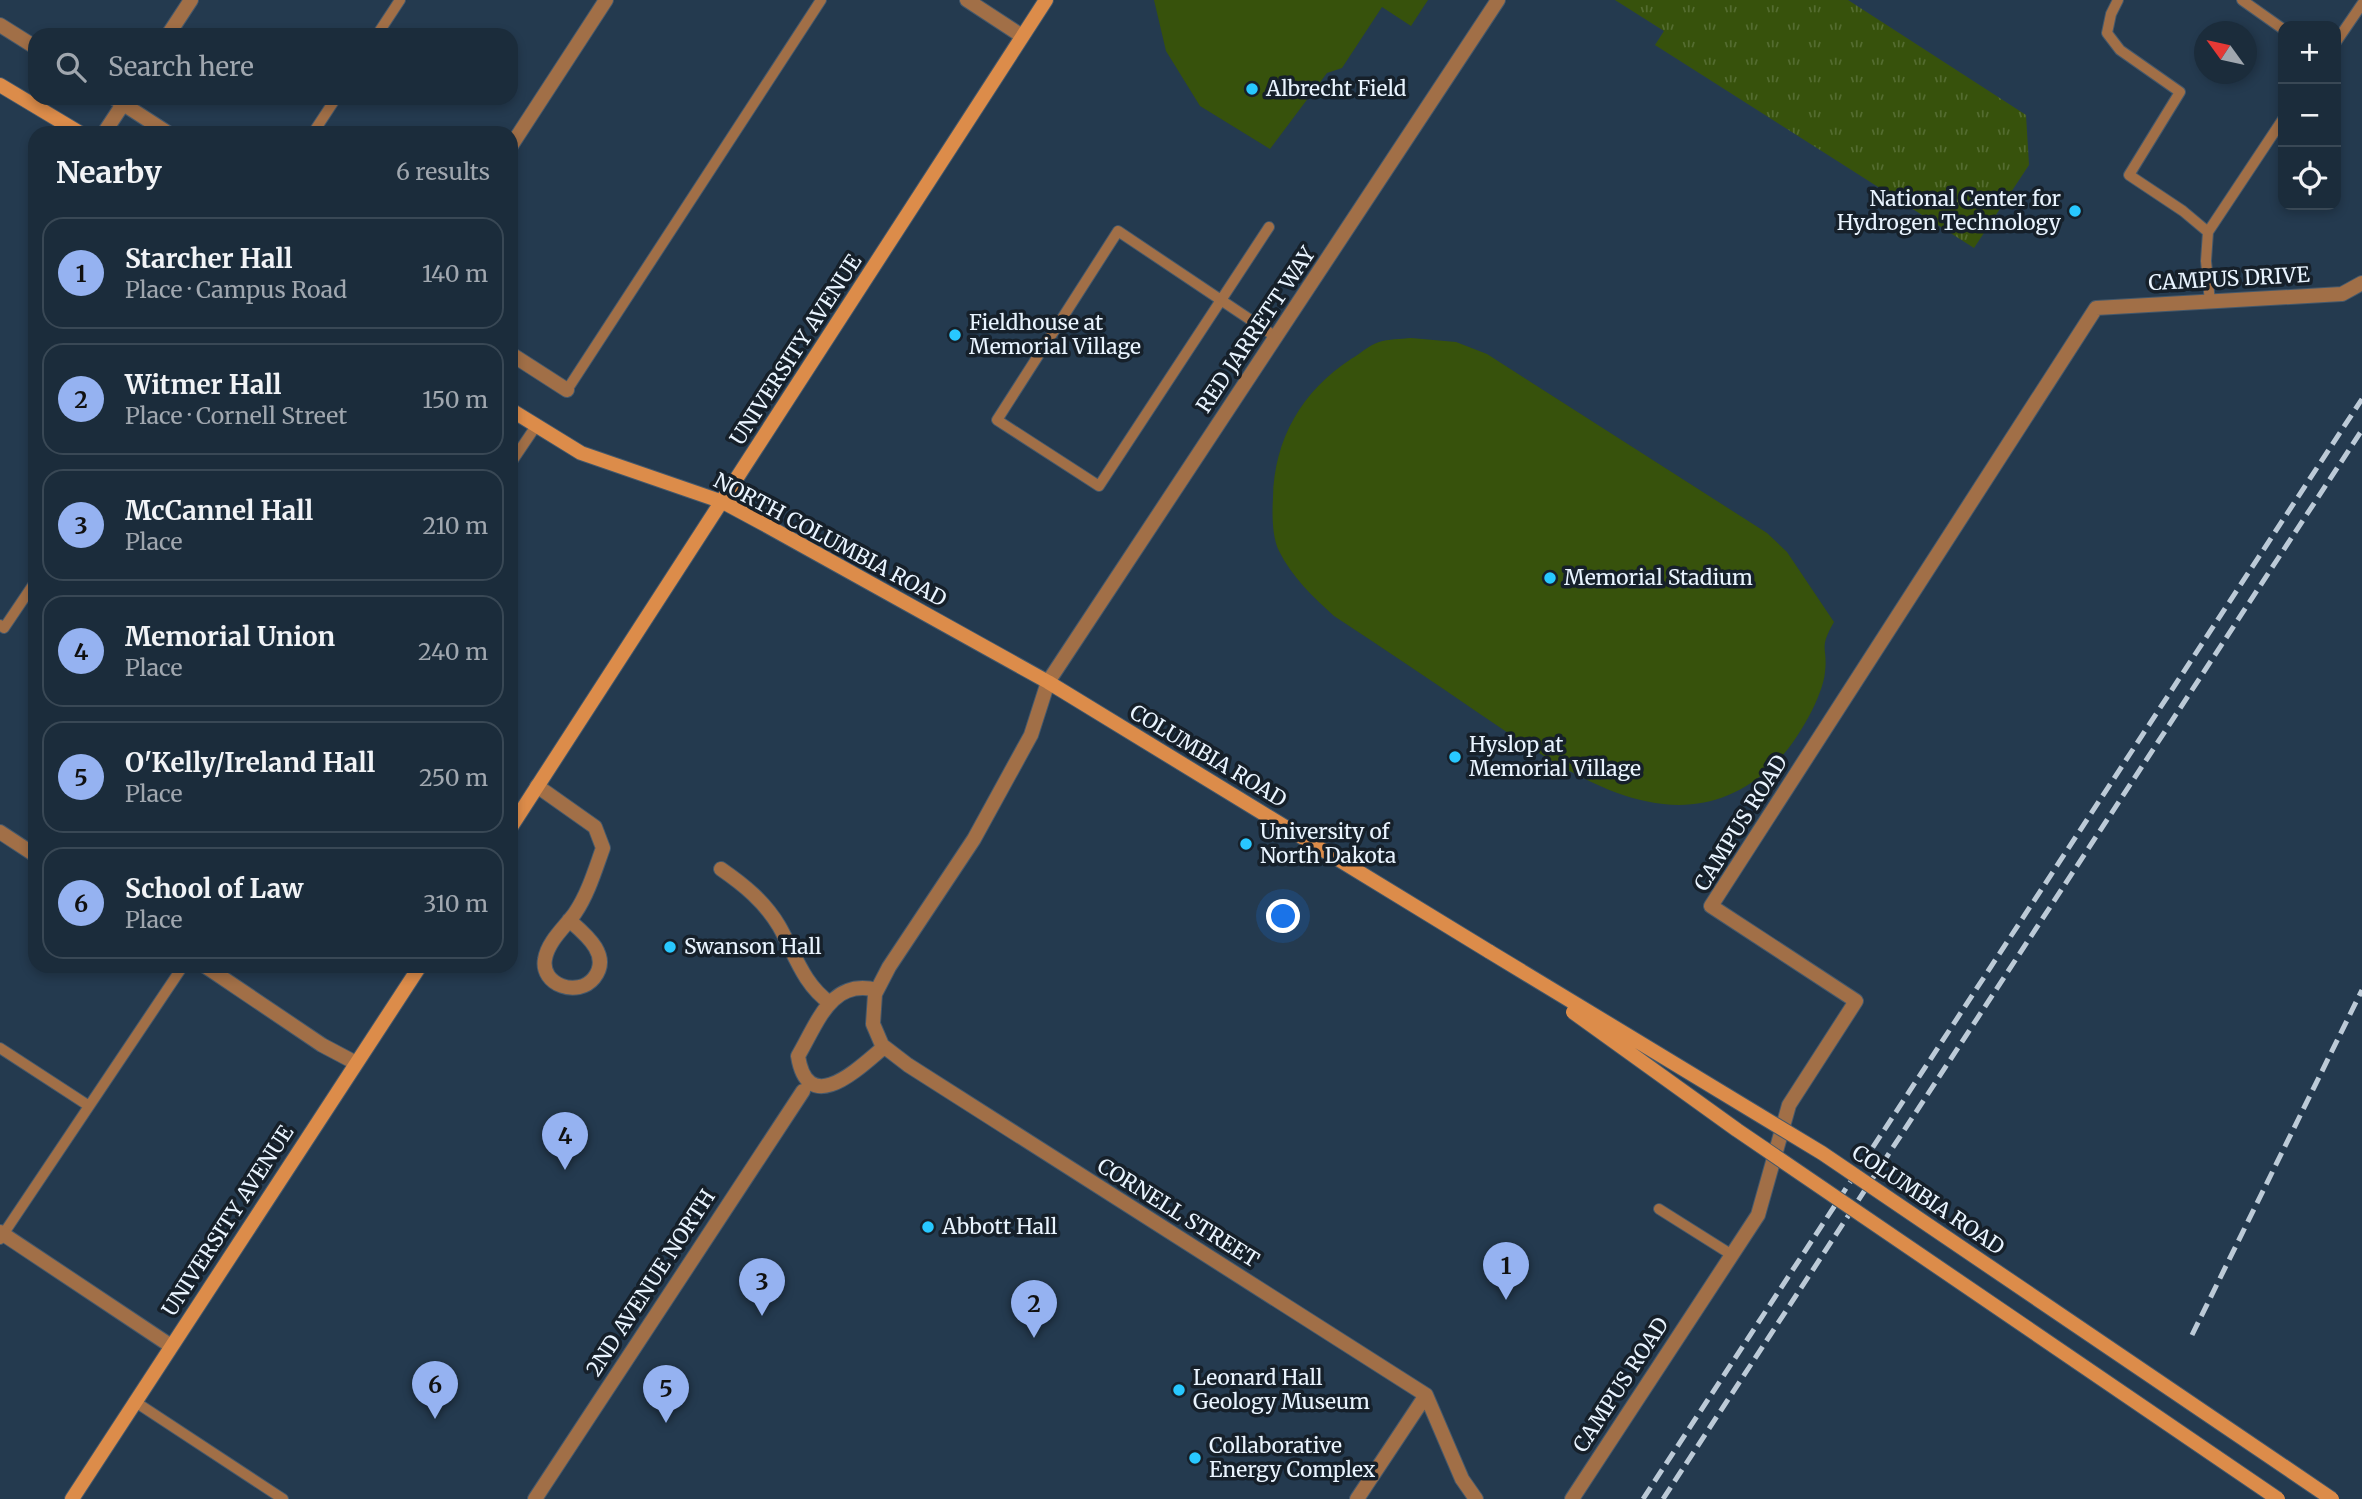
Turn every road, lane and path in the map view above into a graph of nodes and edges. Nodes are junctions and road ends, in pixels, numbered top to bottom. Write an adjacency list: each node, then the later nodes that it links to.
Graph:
1 (191, 0): 13 (street)
2 (400, 0): 14 (lane)
3 (606, 0): 29 (street)
4 (821, 0): 38 (lane)
5 (967, 0): 16 (street)
6 (1046, 0): 16 (main road, UNIVERSITY AVENUE)
7 (1498, 0): 36 (street, RED JARRETT WAY)
8 (2118, 0): 31 (lane)
9 (2242, 0): 12 (lane)
10 (2362, 4): 15 (lane)
11 (0, 25): 17 (street)
12 (2278, 25)
13 (173, 28)
14 (382, 28)
15 (2341, 35)
16 (1022, 36): 42 (main road, UNIVERSITY AVENUE)
17 (28, 43)
18 (0, 85): 19 (main road)
19 (28, 102)
20 (33, 105): 24 (main road)
21 (118, 105): 25 (street)
22 (128, 105): 26 (street)
23 (331, 105): 27 (lane)
24 (68, 126)
25 (108, 126)
26 (159, 126)
27 (318, 126)
28 (2278, 127): 31 (lane)
29 (518, 135)
30 (1269, 227): 33 (lane)
31 (2208, 232): 34 (lane)
32 (2362, 283): 34 (street, CAMPUS DRIVE)
33 (1221, 300): 33 (lane); 36 (lane)
34 (2210, 302): 35 (street, CAMPUS DRIVE)
35 (2096, 309): 65 (street, CAMPUS ROAD)
36 (1276, 337): 45 (street, RED JARRETT WAY)
37 (518, 359): 38 (street)
38 (566, 390)
39 (518, 414): 40 (main road, NORTH COLUMBIA ROAD)
40 (536, 426): 41 (lane); 42 (main road, NORTH COLUMBIA ROAD)
41 (518, 453)
42 (723, 502): 45 (main road, NORTH COLUMBIA ROAD); 46 (main road, UNIVERSITY AVENUE)
43 (28, 592): 44 (lane)
44 (0, 625)
45 (1048, 682): 52 (main road, COLUMBIA ROAD); 56 (street)
46 (537, 786): 47 (main road, UNIVERSITY AVENUE); 51 (street)
47 (518, 816)
48 (0, 832): 49 (street)
49 (28, 850)
50 (721, 869): 57 (street)
51 (569, 920): 51 (street)
52 (1490, 952): 75 (main road, COLUMBIA ROAD, bridge); 76 (main road, COLUMBIA ROAD, bridge)
53 (178, 973): 62 (lane)
54 (215, 973): 60 (street)
55 (415, 973): 60 (main road, UNIVERSITY AVENUE)
56 (877, 990): 57 (street); 58 (street)
57 (830, 1003): 58 (street)
58 (884, 1047): 67 (street, CORNELL STREET)
59 (0, 1048): 62 (lane)
60 (356, 1063): 66 (main road, UNIVERSITY AVENUE)
61 (803, 1091): 71 (street, 2ND AVENUE NORTH)
62 (89, 1106): 64 (lane)
63 (1659, 1209): 65 (lane)
64 (1, 1235): 66 (street)
65 (1732, 1255): 74 (street, CAMPUS ROAD)
66 (171, 1346): 68 (main road, UNIVERSITY AVENUE)
67 (1426, 1395): 72 (street); 73 (street)
68 (134, 1401): 69 (main road, UNIVERSITY AVENUE); 70 (lane)
69 (72, 1499)
70 (283, 1499)
71 (535, 1499)
72 (1357, 1499)
73 (1476, 1499)
74 (1572, 1499)
75 (2278, 1499)
76 (2332, 1499)

